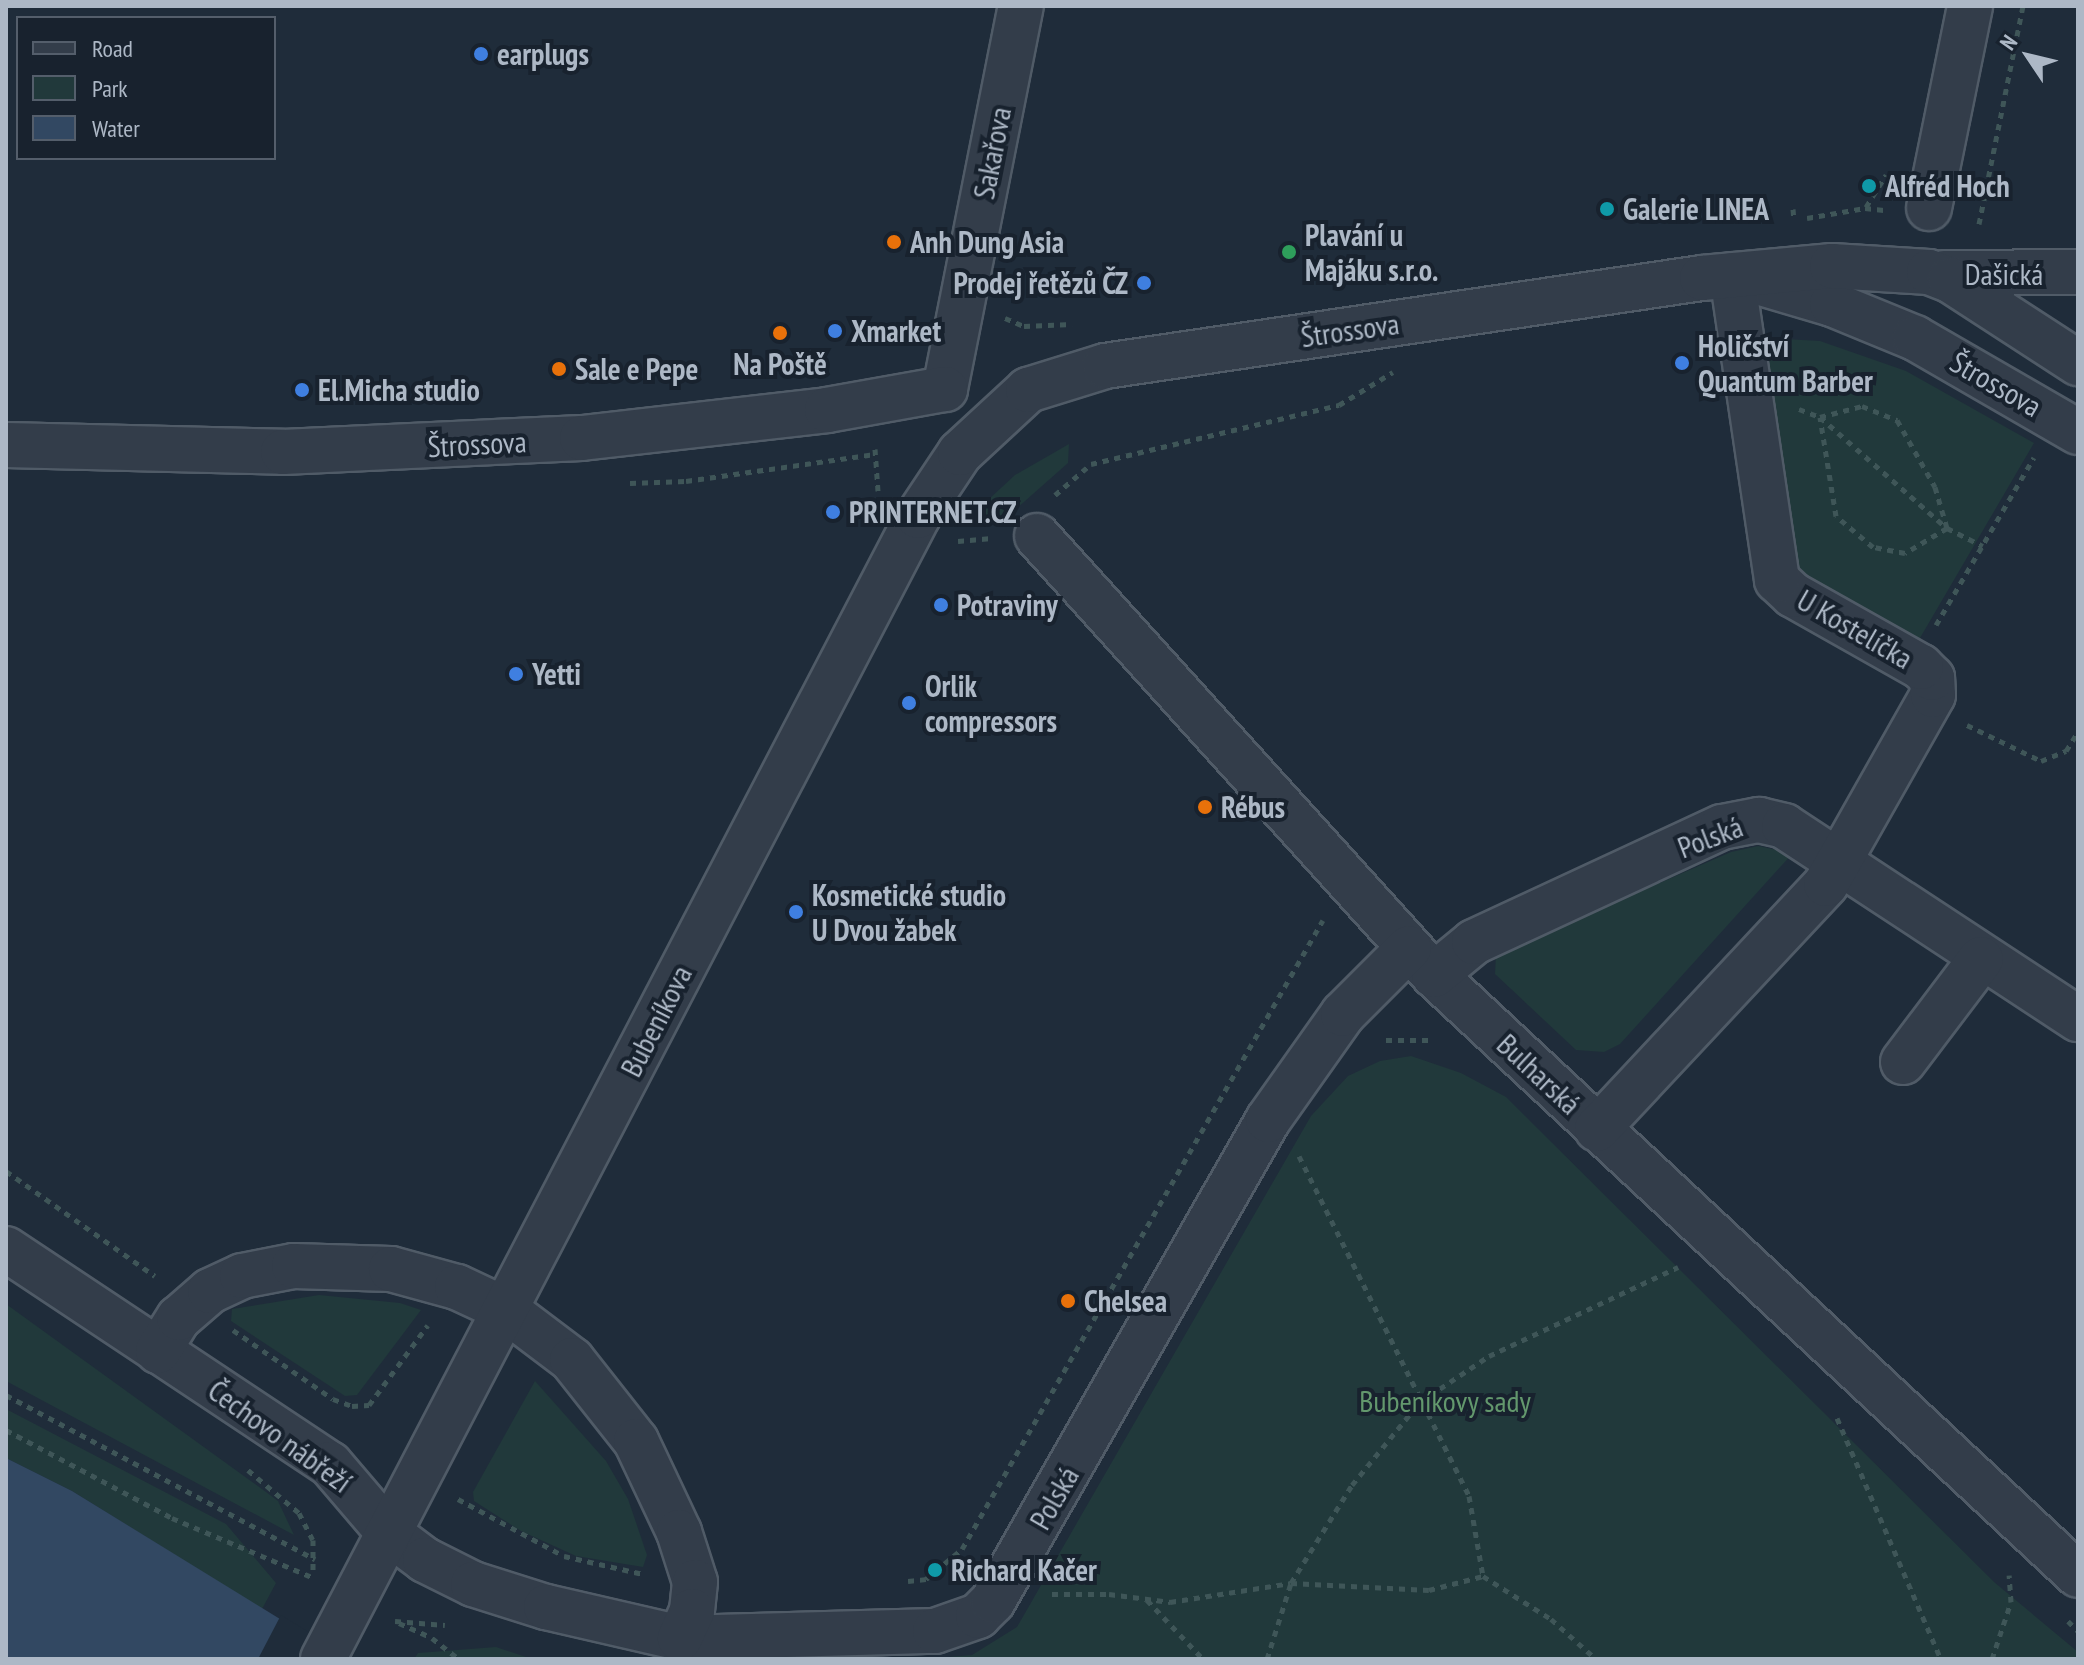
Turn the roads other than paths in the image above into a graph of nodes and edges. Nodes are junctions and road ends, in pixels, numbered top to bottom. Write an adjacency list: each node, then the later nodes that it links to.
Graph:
1 (1021, 6): 8 (street, Sakařova)
2 (1970, 6): 3 (street)
3 (1929, 208)
4 (1929, 272): 5 (street, Dašická); 6 (street, Štrossova); 7 (street, Štrossova)
5 (2078, 272)
6 (1732, 275): 9 (street, Štrossova); 10 (street, Štrossova); 13 (street, U Kostelíčka)
7 (2078, 363)
8 (945, 389): 9 (street); 11 (street, Štrossova)
9 (984, 426): 20 (street, Bubeníkova)
10 (2078, 432)
11 (6, 445)
12 (1030, 525): 15 (street, Bulharská)
13 (1838, 865): 14 (street, Polská); 15 (street, Polská); 18 (street)
14 (1981, 959): 16 (street, Polská); 17 (street)
15 (1421, 961): 18 (street, Bulharská); 24 (street, Polská)
16 (2078, 1019)
17 (1903, 1062)
18 (1597, 1129): 23 (street, Bulharská)
19 (6, 1249): 21 (street, Čechovo nábřeží)
20 (506, 1310): 21 (street); 22 (street, Bubeníkova); 24 (street)
21 (158, 1351): 22 (street, Čechovo nábřeží)
22 (389, 1533): 24 (street, Polská); 25 (street, Bubeníkova)
23 (2078, 1575)
24 (680, 1638)
25 (332, 1642)

